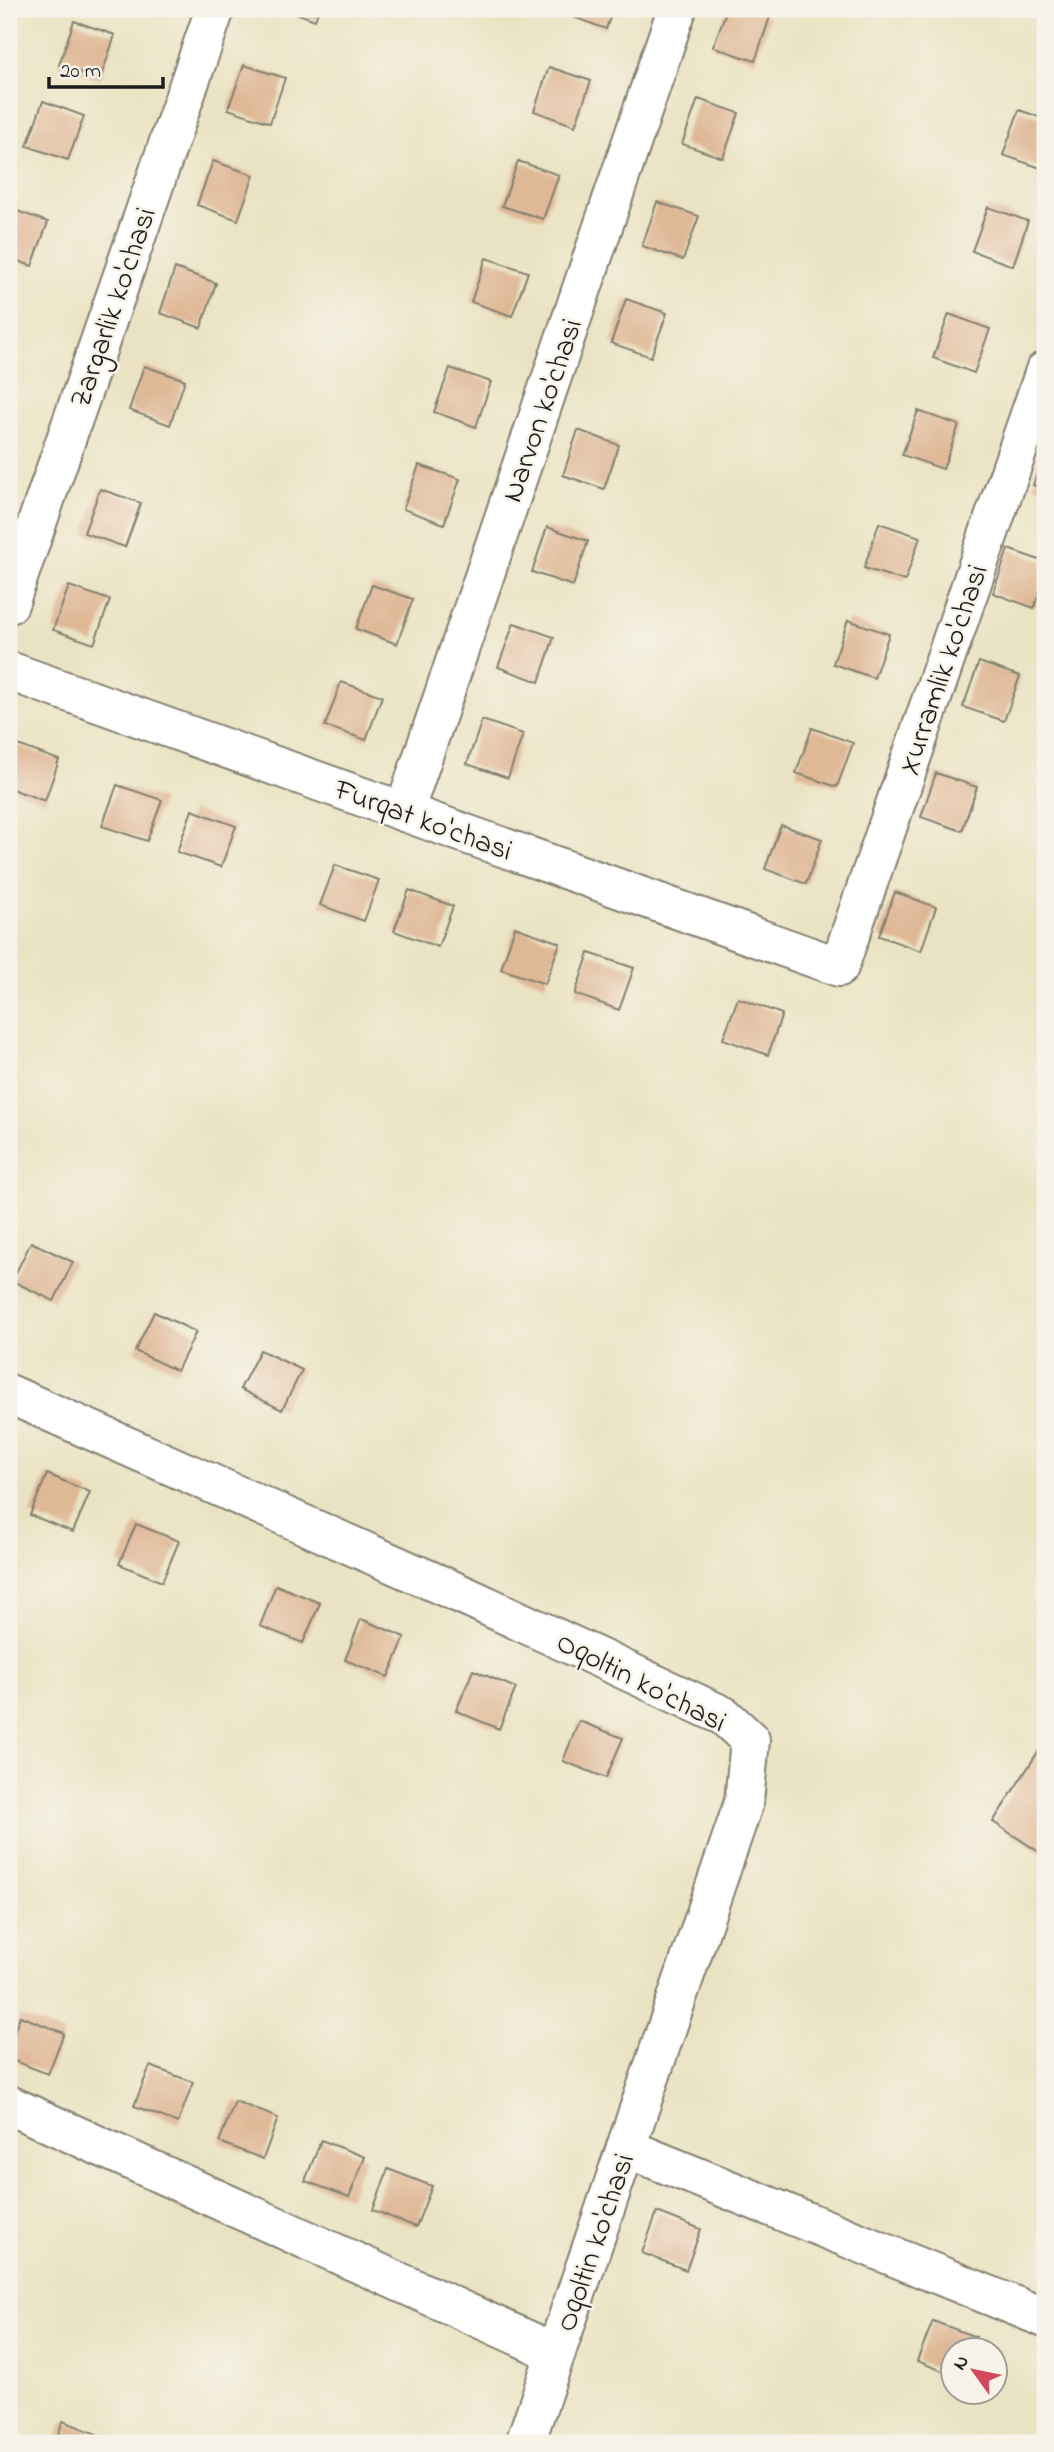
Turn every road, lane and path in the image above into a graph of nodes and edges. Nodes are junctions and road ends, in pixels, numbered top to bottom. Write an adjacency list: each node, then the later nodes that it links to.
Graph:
1 (215, 9): 4 (street, Zargarlik ko'chasi)
2 (677, 9): 6 (street, Narvon ko'chasi)
3 (1045, 371): 7 (street, Xurramlik ko'chasi)
4 (9, 604)
5 (9, 671): 6 (street, Furqat ko'chasi)
6 (404, 812): 7 (street, Furqat ko'chasi)
7 (839, 967)
8 (9, 1394): 10 (street, Oqoltin ko'chasi)
9 (9, 2105): 12 (street)
10 (626, 2148): 11 (street); 12 (street, Oqoltin ko'chasi)
11 (1045, 2319)
12 (556, 2353): 13 (street, Oqoltin ko'chasi)
13 (525, 2443)

